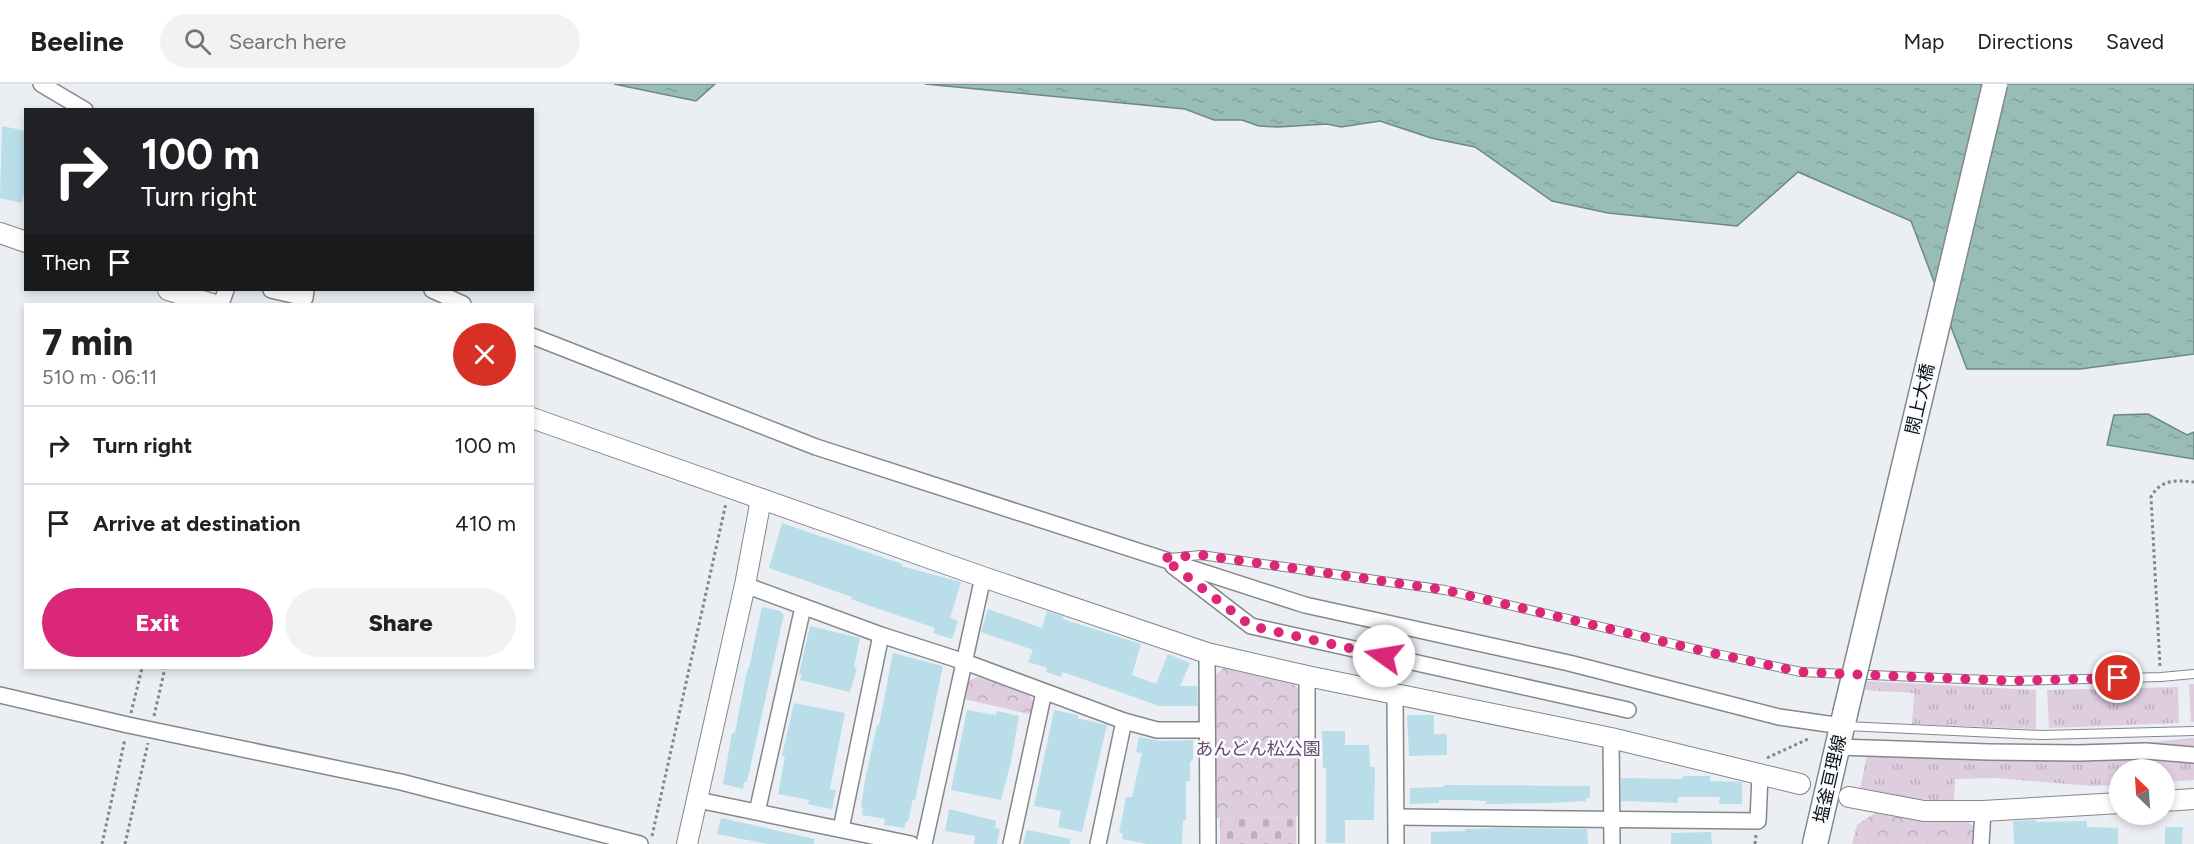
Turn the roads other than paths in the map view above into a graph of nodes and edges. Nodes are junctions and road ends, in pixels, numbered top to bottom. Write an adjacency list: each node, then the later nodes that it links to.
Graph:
1 (41, 84): 3 (street)
2 (1995, 84): 29 (main road, 閖上大橋, bridge)
3 (82, 108)
4 (0, 233): 5 (street)
5 (24, 241)
6 (171, 291): 10 (street)
7 (275, 291): 8 (street)
8 (306, 291)
9 (434, 291): 11 (street)
10 (209, 303)
11 (461, 303)
12 (534, 337): 15 (street)
13 (534, 419): 14 (street)
14 (762, 499): 16 (street); 17 (street)
15 (1163, 558): 22 (lane); 27 (street); 29 (street)
16 (982, 577): 20 (street); 21 (street)
17 (745, 585): 18 (street); 38 (street)
18 (803, 607): 19 (street); 42 (street)
19 (881, 635): 21 (street); 45 (street)
20 (1207, 653): 23 (street); 30 (street)
21 (965, 662): 24 (street); 49 (street)
22 (2194, 674)
23 (1306, 676): 25 (street); 53 (street)
24 (1044, 692): 28 (street); 50 (street)
25 (1395, 694): 32 (street); 43 (street)
26 (0, 695): 46 (street)
27 (1628, 710)
28 (1124, 721): 30 (street); 51 (street)
29 (1842, 729): 31 (lane); 33 (street); 56 (main road, 塩釜亘理線)
30 (1207, 730): 52 (street)
31 (2194, 731)
32 (1611, 738): 34 (street); 44 (street)
33 (2194, 755)
34 (1760, 768): 35 (street); 44 (street)
35 (1800, 784)
36 (1849, 797): 41 (street)
37 (2194, 799): 39 (street)
38 (698, 800): 42 (street); 47 (street)
39 (2175, 800)
40 (2109, 804): 41 (street)
41 (1983, 811): 57 (street)
42 (758, 812): 45 (street)
43 (1396, 817): 44 (street); 54 (street)
44 (1612, 819): 55 (street)
45 (841, 829): 48 (street)
46 (640, 844)
47 (687, 844)
48 (910, 844)
49 (924, 844)
50 (1011, 844)
51 (1098, 844)
52 (1208, 844)
53 (1307, 844)
54 (1395, 844)
55 (1612, 844)
56 (1815, 844)
57 (1981, 844)

